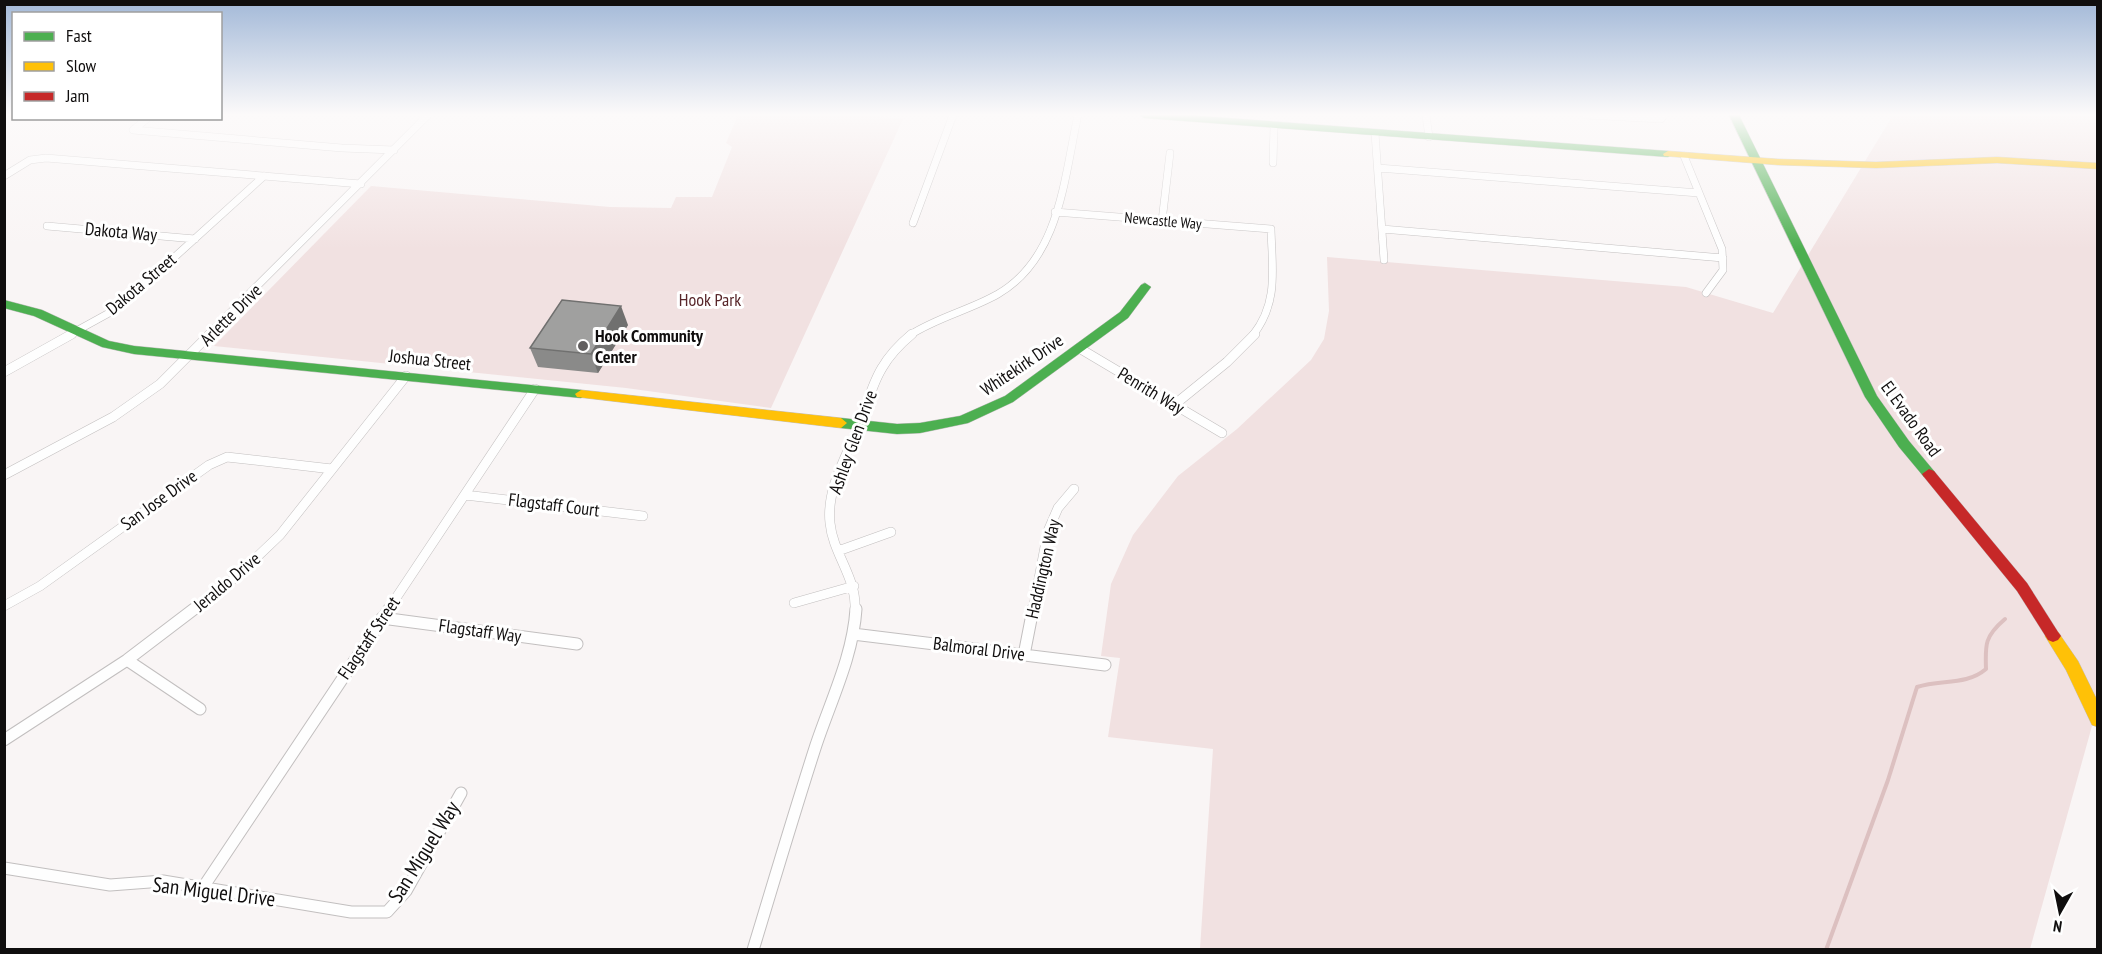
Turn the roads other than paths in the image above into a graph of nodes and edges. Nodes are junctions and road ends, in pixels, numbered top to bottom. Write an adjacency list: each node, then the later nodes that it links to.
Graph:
1 (34, 160): 15 (street)
2 (64, 160): 16 (street)
3 (385, 160): 17 (street, Arlette Drive)
4 (937, 160): 21 (street)
5 (1068, 160): 19 (street, Ashley Glen Drive)
6 (1169, 160): 20 (street)
7 (1273, 160): 12 (street)
8 (1378, 160): 14 (street)
9 (1685, 160): 18 (street)
10 (1734, 160): 11 (street)
11 (1755, 161): 13 (street); 56 (street, El Evado Road)
12 (1273, 164)
13 (2097, 166)
14 (1378, 168): 18 (street); 23 (street)
15 (4, 176)
16 (264, 176): 17 (street); 24 (street, Dakota Street)
17 (361, 184): 32 (street, Arlette Drive)
18 (1699, 193): 25 (street)
19 (1055, 212): 20 (street, Newcastle Way); 37 (street, Ashley Glen Drive)
20 (1162, 221): 36 (street, Newcastle Way)
21 (913, 223)
22 (47, 226): 24 (street, Dakota Way)
23 (1382, 229): 25 (street); 26 (street)
24 (195, 239): 30 (street, Dakota Street)
25 (1723, 258): 28 (street)
26 (1384, 260)
27 (1145, 287): 31 (street, Whitekirk Drive)
28 (1706, 293)
29 (4, 304): 30 (street, Joshua Street)
30 (78, 331): 32 (street, Joshua Street); 33 (street, Dakota Street)
31 (1079, 348): 36 (street, Penrith Way); 37 (street, Whitekirk Drive)
32 (192, 354): 34 (street, Joshua Street); 40 (street, Arlette Drive)
33 (4, 372)
34 (406, 376): 35 (street, Joshua Street); 39 (street, Jeraldo Drive)
35 (535, 389): 37 (street, Joshua Street); 42 (street, Flagstaff Street)
36 (1173, 405): 38 (street, Penrith Way)
37 (859, 425): 45 (street, Ashley Glen Drive)
38 (1222, 433)
39 (332, 469): 48 (street, San Jose Drive); 53 (street, Jeraldo Drive)
40 (4, 475)
41 (1074, 489): 52 (street, Haddington Way)
42 (465, 495): 43 (street, Flagstaff Court); 49 (street, Flagstaff Street)
43 (643, 516)
44 (891, 532): 45 (street)
45 (838, 551): 46 (street, Ashley Glen Drive)
46 (854, 586): 47 (street); 50 (street, Ashley Glen Drive)
47 (794, 603)
48 (4, 606)
49 (382, 618): 51 (street, Flagstaff Way); 60 (street, Flagstaff Street)
50 (853, 634): 52 (street, Balmoral Drive); 62 (street, Ashley Glen Drive)
51 (577, 644)
52 (1024, 655): 54 (street, Balmoral Drive)
53 (128, 660): 55 (street); 57 (street, Jeraldo Drive)
54 (1105, 664)
55 (200, 710)
56 (2097, 720)
57 (4, 741)
58 (461, 793): 61 (street, San Miguel Way)
59 (4, 868): 60 (street, San Miguel Drive)
60 (204, 886): 61 (street, San Miguel Drive)
61 (387, 912)
62 (753, 950)

